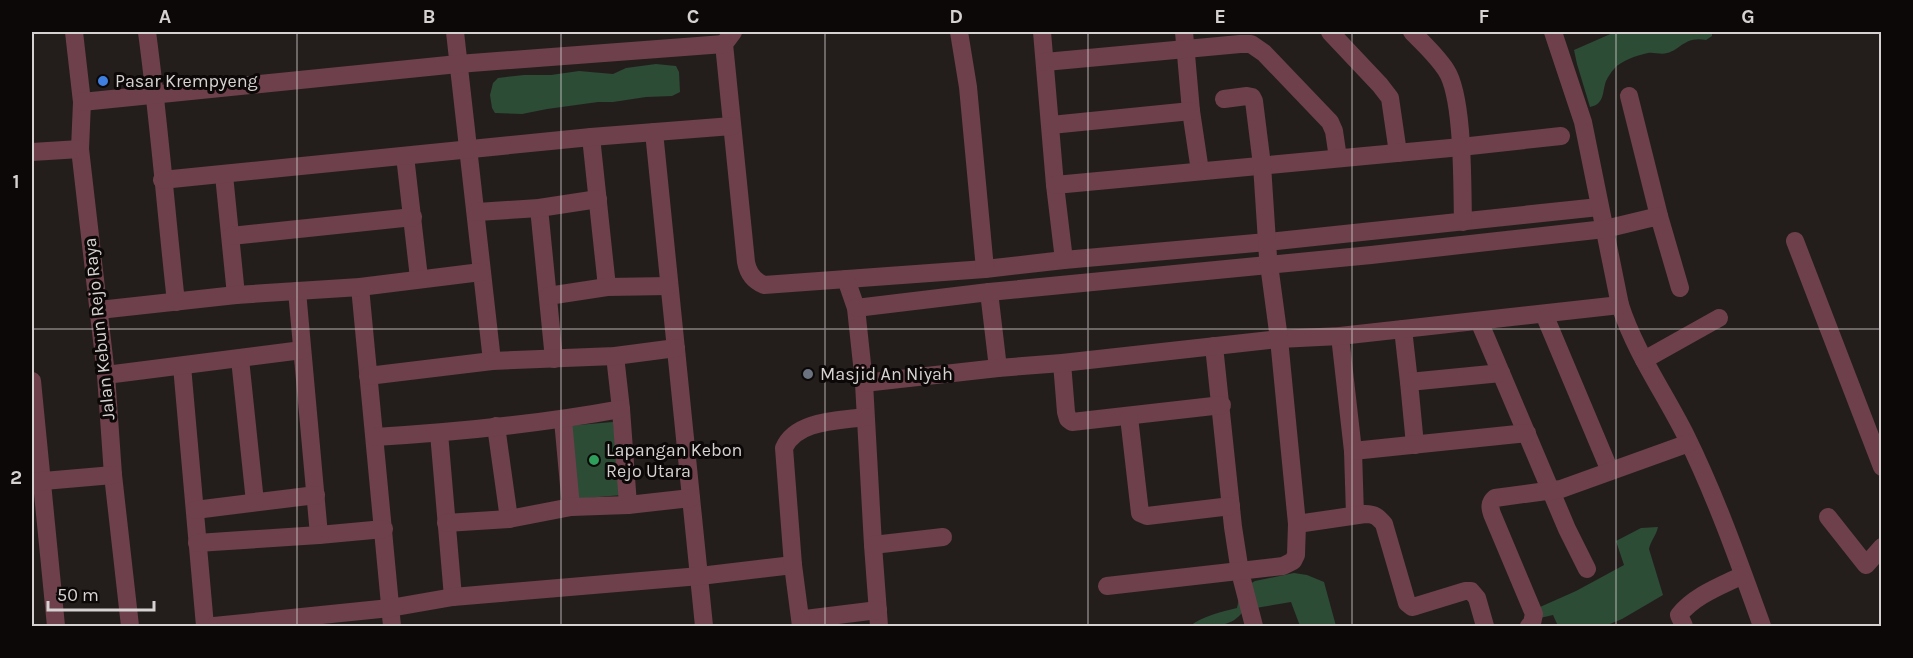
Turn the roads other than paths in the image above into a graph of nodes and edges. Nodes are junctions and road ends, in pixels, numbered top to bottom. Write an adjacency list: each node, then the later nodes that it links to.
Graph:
1 (74, 32): 16 (street, Jalan Kebun Rejo Raya)
2 (147, 32): 13 (street)
3 (455, 32): 12 (street)
4 (959, 32): 48 (street)
5 (1042, 32): 11 (street)
6 (1330, 32): 27 (street)
7 (1412, 32): 23 (street)
8 (1553, 32): 36 (street)
9 (729, 38): 12 (street); 19 (street)
10 (1185, 40): 11 (street); 17 (street); 29 (street)
11 (1045, 62): 18 (street)
12 (458, 64): 13 (street); 25 (street)
13 (156, 94): 16 (street); 33 (street)
14 (1629, 96): 39 (street)
15 (1224, 99): 30 (street)
16 (82, 102): 24 (street, Jalan Kebun Rejo Raya)
17 (1191, 111): 18 (street); 31 (street)
18 (1051, 125): 34 (street)
19 (732, 126): 20 (street); 51 (street)
20 (654, 132): 22 (street); 52 (street)
21 (1561, 136): 23 (street)
22 (591, 137): 25 (street); 35 (street)
23 (1461, 147): 27 (street); 41 (street)
24 (80, 149): 26 (street); 63 (street, Jalan Kebun Rejo Raya)
25 (469, 149): 28 (street); 38 (street)
26 (32, 152)
27 (1398, 153): 29 (street)
28 (405, 156): 32 (street); 40 (street)
29 (1338, 158): 30 (street)
30 (1262, 165): 31 (street); 45 (street)
31 (1200, 171): 34 (street)
32 (224, 175): 33 (street); 43 (street)
33 (162, 180): 60 (street)
34 (1055, 185): 46 (street)
35 (598, 199): 37 (street); 54 (street)
36 (1599, 207): 41 (street); 42 (street)
37 (539, 208): 38 (street); 59 (street)
38 (477, 212): 49 (street)
39 (1659, 216): 42 (street); 55 (street)
40 (413, 217): 43 (street); 50 (street)
41 (1463, 222): 45 (street)
42 (1605, 229): 47 (street); 61 (street)
43 (231, 236): 58 (street)
44 (1795, 241): 100 (street)
45 (1267, 242): 46 (street); 47 (street)
46 (1064, 260): 48 (street)
47 (1269, 265): 57 (street); 69 (street)
48 (986, 269): 51 (street)
49 (481, 272): 50 (street); 77 (street)
50 (419, 278): 53 (street)
51 (846, 279): 62 (street)
52 (669, 286): 54 (street); 71 (street)
53 (360, 287): 56 (street); 83 (street)
54 (607, 287): 59 (street)
55 (1680, 288)
56 (297, 291): 58 (street); 72 (street)
57 (989, 292): 62 (street); 80 (street)
58 (236, 295): 60 (street)
59 (548, 296): 75 (street)
60 (176, 302): 63 (street)
61 (1620, 305): 64 (street); 76 (street)
62 (856, 308): 86 (street)
63 (99, 310): 82 (street, Jalan Kebun Rejo Raya)
64 (1544, 314): 66 (street); 101 (street)
65 (1719, 318): 76 (street)
66 (1479, 321): 67 (street); 81 (street)
67 (1403, 329): 68 (street); 85 (street)
68 (1340, 336): 69 (street); 99 (street)
69 (1279, 339): 70 (street); 116 (street)
70 (1214, 346): 78 (street); 87 (street)
71 (676, 348): 73 (street); 106 (street)
72 (302, 350): 74 (street); 105 (street)
73 (615, 356): 75 (street); 88 (street)
74 (240, 359): 79 (street); 107 (street)
75 (554, 359): 77 (street)
76 (1644, 360): 97 (street)
77 (492, 361): 83 (street)
78 (1062, 363): 80 (street); 90 (street)
79 (182, 366): 82 (street); 111 (street)
80 (998, 368): 86 (street)
81 (1501, 374): 85 (street); 95 (street)
82 (106, 375): 102 (street, Jalan Kebun Rejo Raya)
83 (368, 376): 96 (street)
84 (32, 381): 92 (street)
85 (1409, 382): 98 (street)
86 (864, 383): 89 (street)
87 (1222, 405): 90 (street); 109 (street)
88 (621, 409): 91 (street); 108 (street)
89 (865, 417): 122 (street); 124 (street)
90 (1129, 417): 109 (street)
91 (563, 420): 93 (street); 110 (street)
92 (34, 426): 103 (street)
93 (496, 426): 94 (street); 114 (street)
94 (439, 433): 96 (street); 115 (street)
95 (1527, 433): 98 (street); 104 (street)
96 (375, 437): 117 (street)
97 (1689, 443): 101 (street); 127 (street)
98 (1415, 445): 99 (street)
99 (1353, 451): 112 (street)
100 (1881, 467)
101 (1610, 471): 104 (street)
102 (113, 475): 103 (street); 135 (street, Jalan Kebun Rejo Raya)
103 (37, 482): 120 (street)
104 (1552, 491): 125 (street); 142 (street)
105 (316, 495): 107 (street); 118 (street)
106 (691, 498): 108 (street); 128 (street)
107 (255, 502): 111 (street)
108 (628, 505): 110 (street)
109 (1231, 506): 126 (street)
110 (571, 507): 114 (street)
111 (195, 510): 121 (street)
112 (1355, 515): 116 (street); 141 (street)
113 (1828, 517): 123 (street)
114 (509, 519): 115 (street)
115 (446, 523): 130 (street)
116 (1297, 524): 126 (street)
117 (384, 529): 118 (street); 131 (street)
118 (320, 535): 121 (street)
119 (943, 537): 122 (street)
120 (39, 538): 134 (street)
121 (197, 543): 136 (street)
122 (873, 545): 132 (street)
123 (1881, 547)
124 (793, 565): 128 (street); 133 (street)
125 (1587, 569)
126 (1240, 572): 129 (street); 140 (street)
127 (1743, 575): 143 (street); 144 (street)
128 (700, 576): 130 (street); 139 (street)
129 (1107, 586)
130 (453, 597): 131 (street)
131 (390, 608): 137 (street); 138 (street)
132 (879, 618): 133 (street)
133 (803, 623)
134 (56, 627)
135 (130, 627)
136 (205, 627)
137 (214, 627)
138 (392, 627)
139 (704, 627)
140 (1254, 627)
141 (1485, 627)
142 (1529, 627)
143 (1684, 627)
144 (1762, 627)

